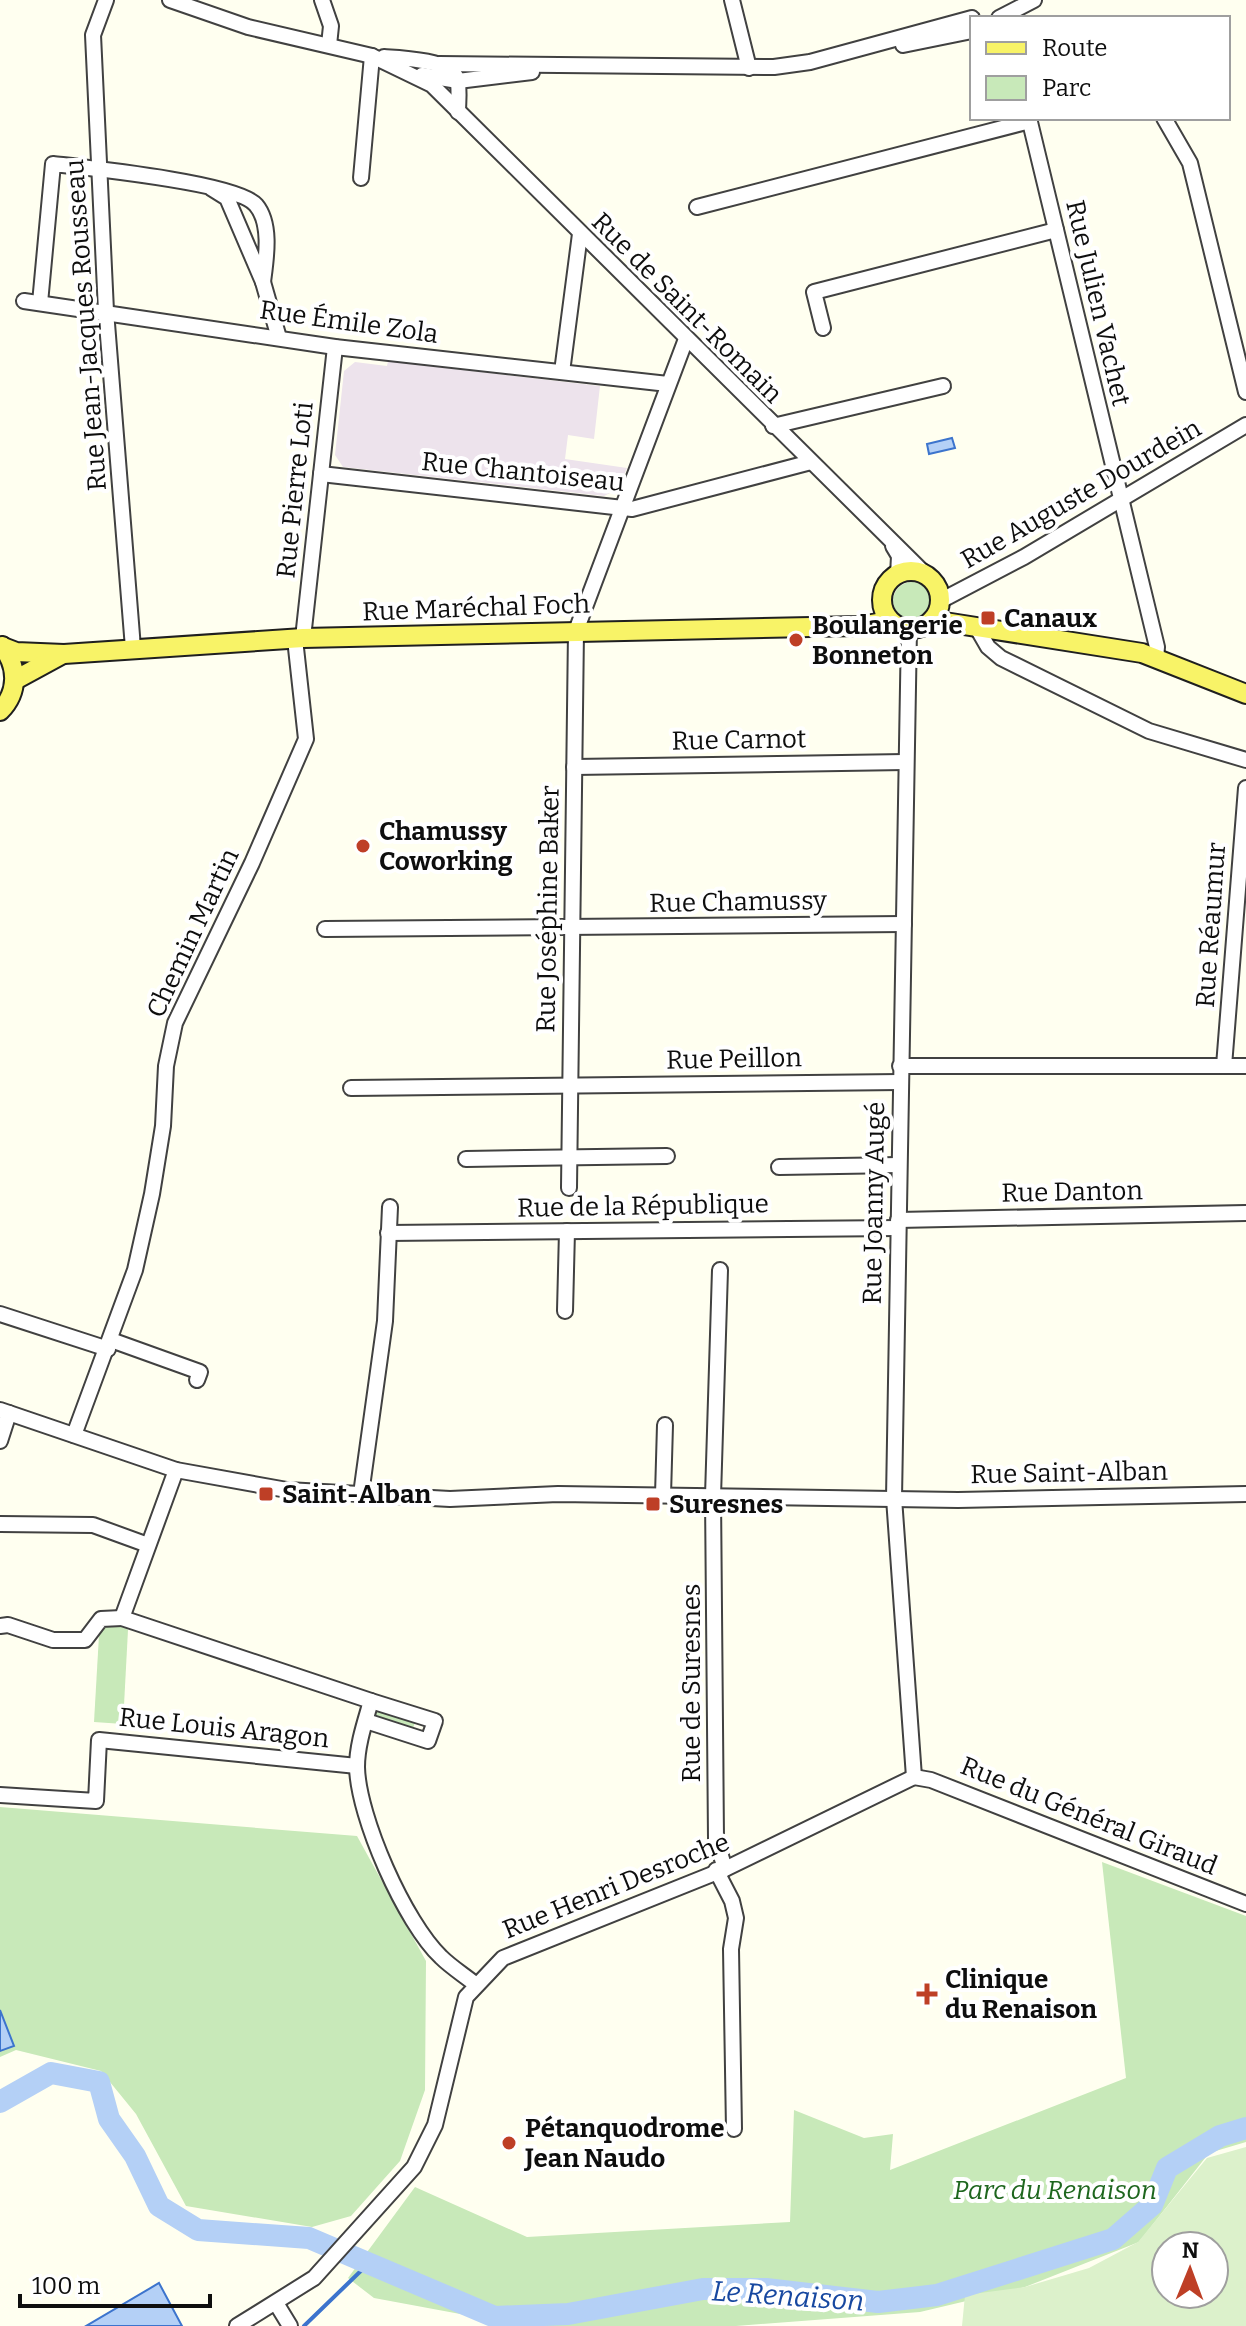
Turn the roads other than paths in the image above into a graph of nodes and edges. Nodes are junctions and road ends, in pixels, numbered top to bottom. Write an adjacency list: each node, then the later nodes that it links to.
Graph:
1 (106, 0): 18 (street, Rue Jean-Jacques Rousseau)
2 (170, 0): 10 (street, Rue de Saint-Romain)
3 (322, 0): 10 (street)
4 (732, 0): 13 (street)
5 (1034, 0): 6 (street)
6 (1005, 12): 7 (street)
7 (983, 16)
8 (970, 19): 11 (street)
9 (970, 32): 11 (street)
10 (329, 45): 12 (street, Rue de Saint-Romain)
11 (839, 54): 13 (street)
12 (372, 56): 14 (street, Rue de Saint-Romain); 14 (street, Rue de Saint-Romain); 19 (street)
13 (749, 68): 14 (street)
14 (448, 76): 15 (street, Rue de Saint-Romain); 15 (street)
15 (458, 112): 23 (street, Rue de Saint-Romain)
16 (1029, 120): 21 (street); 22 (street, Rue Julien Vachet)
17 (1165, 120): 35 (street)
18 (99, 170): 20 (street); 26 (street); 27 (street, Rue Jean-Jacques Rousseau)
19 (361, 178)
20 (211, 188): 24 (street); 24 (street)
21 (697, 207)
22 (1056, 230): 28 (street); 40 (street, Rue Julien Vachet)
23 (580, 234): 30 (street, Rue de Saint-Romain); 32 (street)
24 (263, 282): 29 (street)
25 (24, 301): 26 (street, Rue Émile Zola)
26 (40, 303): 27 (street, Rue Émile Zola)
27 (106, 311): 29 (street, Rue Émile Zola); 53 (street, Rue Jean-Jacques Rousseau)
28 (823, 328)
29 (279, 338): 31 (street, Rue Émile Zola)
30 (686, 339): 33 (street, Rue Joséphine Baker); 36 (street, Rue de Saint-Romain)
31 (335, 347): 32 (street, Rue Émile Zola); 39 (street, Rue Pierre Loti)
32 (562, 372): 33 (street, Rue Émile Zola)
33 (668, 384): 41 (street, Rue Joséphine Baker)
34 (943, 386): 36 (street)
35 (1246, 392)
36 (773, 426): 38 (street, Rue de Saint-Romain)
37 (1244, 429): 40 (street, Rue Auguste Dourdein)
38 (811, 462): 41 (street, Rue Chantoiseau); 42 (street, Rue de Saint-Romain)
39 (321, 474): 41 (street, Rue Chantoiseau); 51 (street, Rue Pierre Loti)
40 (1121, 500): 45 (street, Rue Auguste Dourdein); 55 (street, Rue Julien Vachet)
41 (621, 509): 50 (street, Rue Joséphine Baker)
42 (885, 536): 43 (street, Rue de Saint-Romain); 44 (street, Rue de Saint-Romain)
43 (898, 575): 44 (main road); 47 (main road)
44 (928, 577): 45 (main road)
45 (940, 601): 46 (main road)
46 (932, 620): 48 (main road); 49 (main road)
47 (890, 621): 49 (main road); 50 (main road, Rue Maréchal Foch)
48 (977, 628): 55 (main road); 59 (street)
49 (909, 629): 60 (street, Rue Joanny Augé)
50 (576, 631): 51 (main road, Rue Maréchal Foch); 61 (street, Rue Joséphine Baker)
51 (299, 639): 53 (main road, Rue Maréchal Foch); 85 (street, Chemin Martin)
52 (2, 646): 54 (main road, Rue Maréchal Foch); 56 (main road)
53 (133, 648): 54 (main road, Rue Maréchal Foch)
54 (64, 654): 56 (main road, Rue Maréchal Foch)
55 (1156, 659): 57 (main road)
56 (15, 680): 58 (main road)
57 (1246, 694)
58 (0, 711)
59 (1246, 760)
60 (905, 762): 61 (street, Rue Carnot); 63 (street, Rue Joanny Augé)
61 (574, 767): 65 (street, Rue Joséphine Baker)
62 (1246, 788): 66 (street, Rue Réaumur)
63 (904, 924): 65 (street, Rue Chamussy); 68 (street, Rue Joanny Augé)
64 (325, 929): 65 (street, Rue Chamussy)
65 (572, 929): 69 (street, Rue Joséphine Baker)
66 (1224, 1066): 67 (street); 68 (street)
67 (1246, 1066)
68 (900, 1074): 69 (street, Rue Peillon); 74 (street, Rue Joanny Augé)
69 (570, 1085): 70 (street, Rue Peillon); 72 (street, Rue Joséphine Baker)
70 (351, 1088)
71 (667, 1156): 72 (street)
72 (569, 1157): 73 (street); 76 (street, Rue Joséphine Baker)
73 (466, 1159)
74 (899, 1165): 75 (street); 79 (street, Rue Joanny Augé)
75 (779, 1167)
76 (569, 1188)
77 (390, 1207): 81 (street)
78 (1246, 1213): 79 (street, Rue Danton)
79 (898, 1224): 80 (street, Rue de la République); 96 (street, Rue Joanny Augé)
80 (567, 1231): 81 (street, Rue de la République); 83 (street)
81 (388, 1233): 92 (street)
82 (720, 1270): 95 (street, Rue de Suresnes)
83 (565, 1311)
84 (0, 1314): 85 (street)
85 (110, 1344): 86 (street); 89 (street, Chemin Martin)
86 (197, 1380)
87 (5, 1412): 89 (street, Rue Saint-Alban); 90 (street)
88 (665, 1425): 94 (street)
89 (74, 1435): 91 (street, Rue Saint-Alban)
90 (0, 1441)
91 (176, 1470): 92 (street, Rue Saint-Alban); 98 (street)
92 (361, 1494): 94 (street, Rue Saint-Alban)
93 (1246, 1494): 96 (street, Rue Saint-Alban)
94 (663, 1495): 95 (street, Rue Saint-Alban)
95 (713, 1496): 96 (street, Rue Saint-Alban); 106 (street, Rue de Suresnes)
96 (894, 1498): 104 (street, Rue Joanny Augé)
97 (0, 1524): 98 (street)
98 (148, 1545): 99 (street)
99 (122, 1618): 100 (street); 101 (street)
100 (0, 1626)
101 (371, 1701): 102 (street); 102 (street)
102 (366, 1721): 103 (street)
103 (357, 1766): 105 (street, Rue Louis Aragon); 108 (street)
104 (914, 1777): 106 (street, Rue Henri Desroche); 107 (street, Rue du Général Giraud)
105 (0, 1795)
106 (720, 1870): 108 (street, Rue Henri Desroche); 109 (street, Rue de Suresnes)
107 (1246, 1904)
108 (475, 1984): 110 (street, Rue Henri Desroche)
109 (734, 2129)
110 (276, 2303): 111 (street, Rue Henri Desroche); 112 (street)
111 (237, 2326)
112 (290, 2326)

